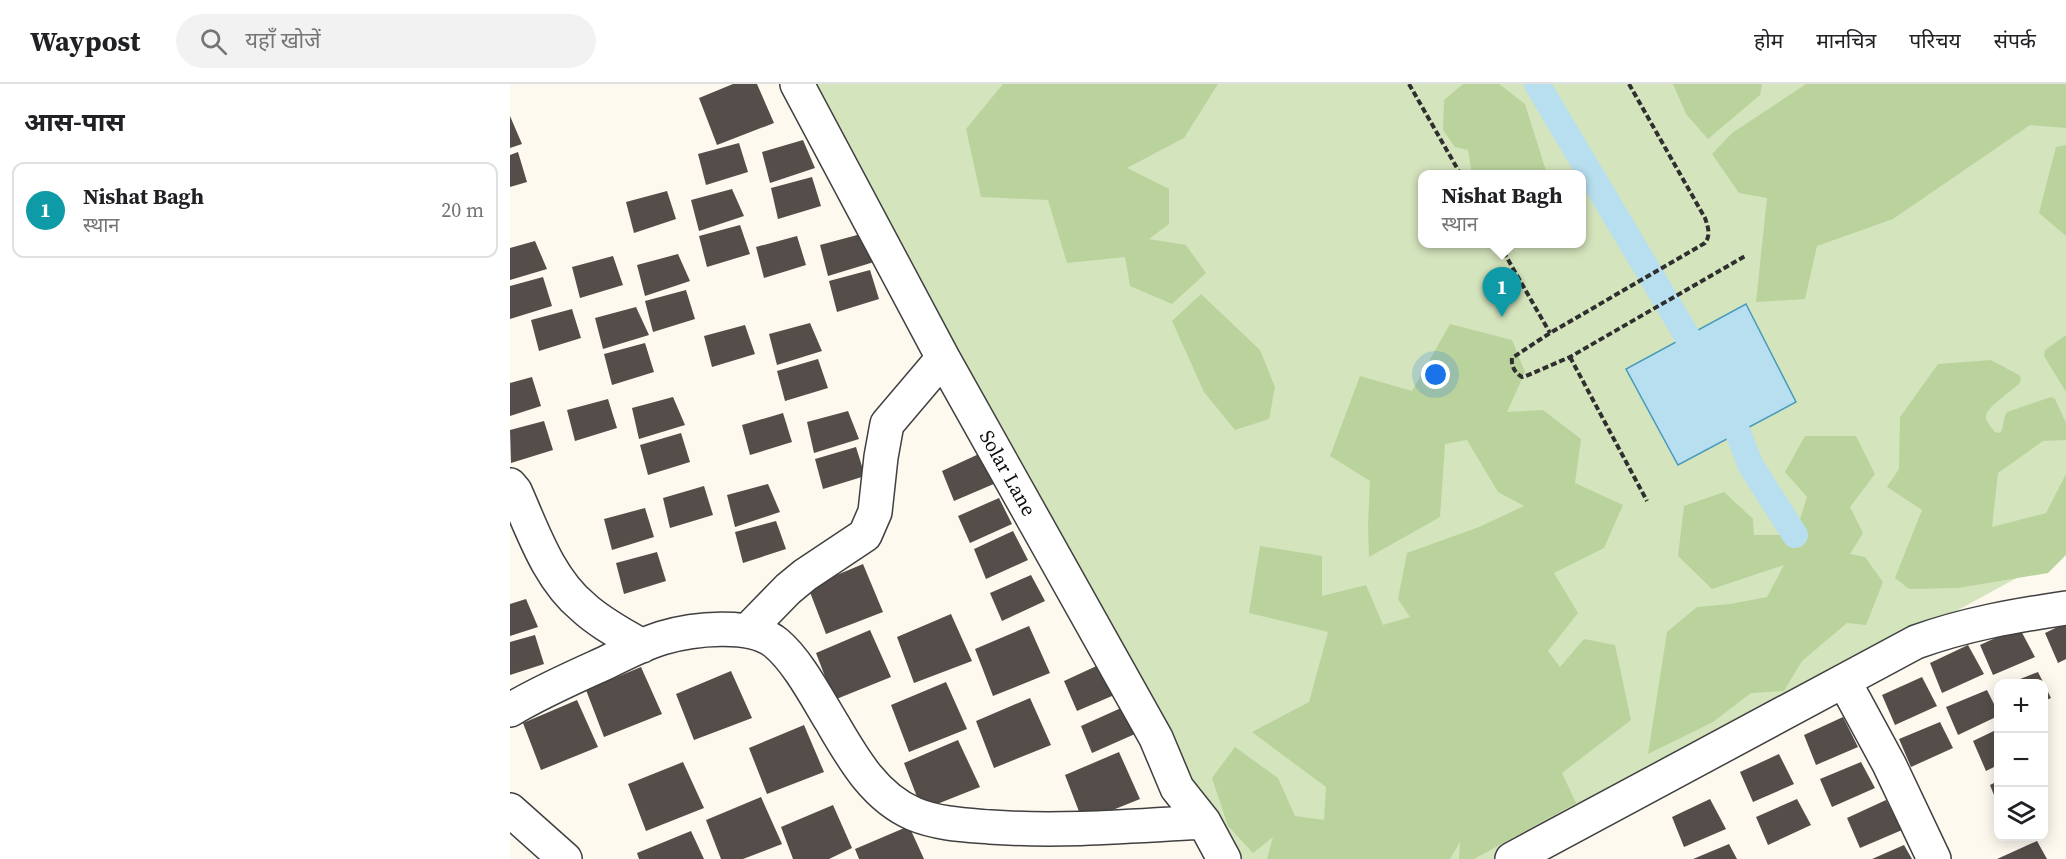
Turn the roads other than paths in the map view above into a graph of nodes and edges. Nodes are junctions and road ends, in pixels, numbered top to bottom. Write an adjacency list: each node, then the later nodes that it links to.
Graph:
1 (797, 84): 2 (street, Solar Lane)
2 (943, 358): 5 (street); 10 (street, Solar Lane)
3 (510, 485): 6 (street)
4 (2066, 608): 7 (street)
5 (747, 631): 6 (street); 10 (street)
6 (642, 646): 8 (street)
7 (1844, 681): 13 (street); 14 (street)
8 (510, 710)
9 (510, 810): 11 (street)
10 (1204, 822): 12 (street, Solar Lane)
11 (565, 859)
12 (1224, 859)
13 (1512, 859)
14 (1934, 859)

